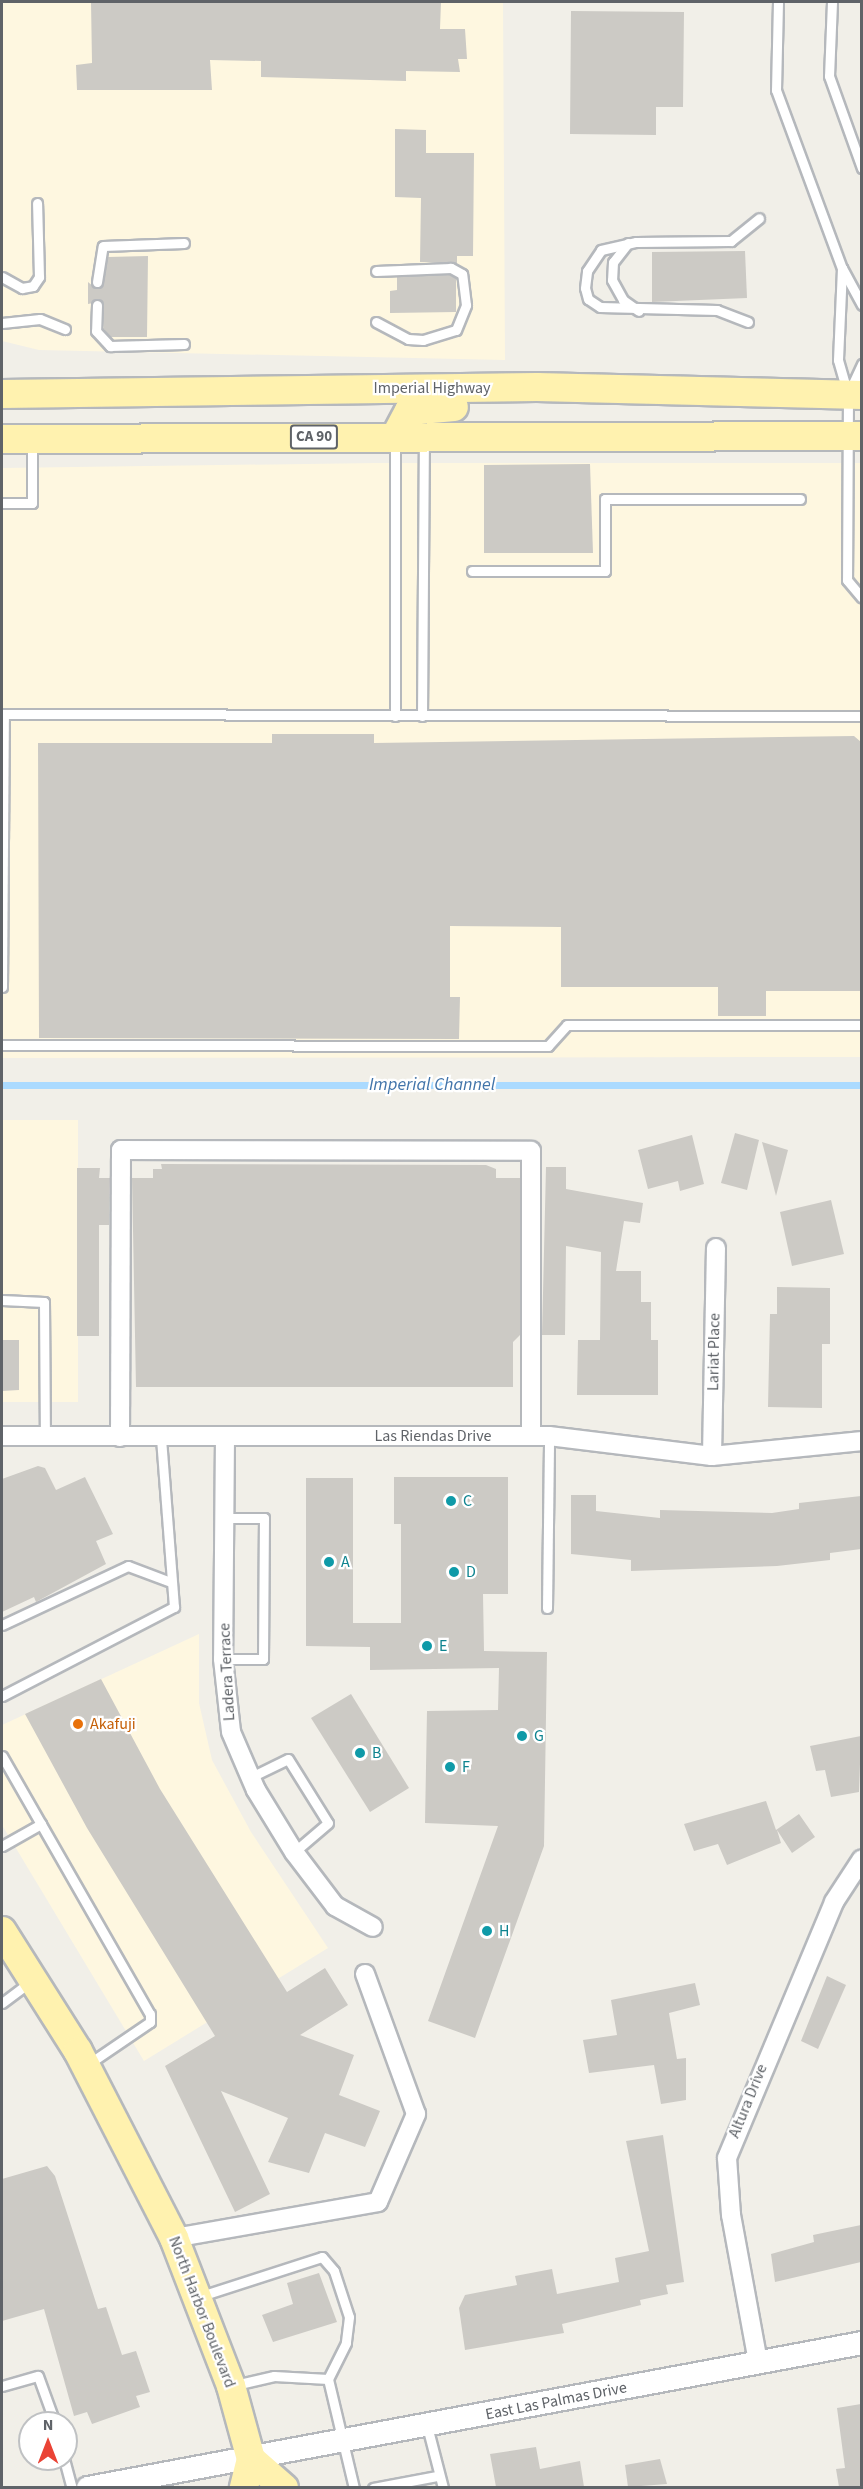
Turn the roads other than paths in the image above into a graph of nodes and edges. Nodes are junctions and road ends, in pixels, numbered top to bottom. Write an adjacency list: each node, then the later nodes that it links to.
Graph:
1 (778, 2): 8 (lane)
2 (832, 2): 3 (lane)
3 (861, 168)
4 (37, 203): 10 (lane)
5 (759, 218): 7 (lane)
6 (184, 243): 11 (lane)
7 (628, 243): 14 (lane); 14 (lane)
8 (842, 268): 13 (lane); 23 (lane)
9 (376, 271): 15 (lane)
10 (2, 277)
11 (97, 282)
12 (97, 304): 19 (lane)
13 (861, 305)
14 (639, 311): 16 (lane)
15 (376, 322)
16 (748, 322)
17 (2, 323): 18 (lane)
18 (65, 329)
19 (184, 344)
20 (861, 364): 23 (lane)
21 (573, 387): 22 (main road, Imperial Highway); 23 (main road, Imperial Highway); 25 (main road)
22 (2, 394)
23 (855, 395): 24 (lane)
24 (855, 436): 26 (main road, CA 90); 32 (lane)
25 (395, 437): 26 (main road, CA 90); 28 (main road, CA 90); 34 (lane)
26 (424, 437): 35 (lane)
27 (2, 439): 28 (main road, CA 90)
28 (32, 439): 30 (lane)
29 (800, 499): 31 (lane)
30 (2, 503)
31 (471, 571)
32 (861, 598)
33 (3, 714): 34 (lane); 37 (lane)
34 (395, 716): 35 (lane)
35 (422, 716): 36 (lane)
36 (861, 716)
37 (2, 987)
38 (861, 1025): 39 (lane)
39 (2, 1045)
40 (716, 1248): 49 (street, Lariat Place)
41 (2, 1300): 44 (lane)
42 (2, 1436): 44 (street, Las Riendas Drive)
43 (540, 1436): 45 (street); 47 (street, Las Riendas Drive); 49 (street, Las Riendas Drive); 52 (lane)
44 (45, 1437): 45 (street, Las Riendas Drive)
45 (120, 1437): 46 (street, Las Riendas Drive)
46 (161, 1437): 47 (street, Las Riendas Drive); 51 (lane)
47 (225, 1437): 50 (street, Ladera Terrace)
48 (861, 1441): 49 (street, Las Riendas Drive)
49 (712, 1456)
50 (225, 1518): 54 (street, Ladera Terrace); 54 (lane)
51 (168, 1581): 53 (lane); 55 (lane)
52 (547, 1608)
53 (2, 1625)
54 (223, 1659): 57 (street, Ladera Terrace)
55 (2, 1696)
56 (2, 1756): 58 (lane)
57 (249, 1778): 60 (street, Ladera Terrace); 60 (lane)
58 (41, 1824): 59 (lane); 67 (lane)
59 (2, 1846)
60 (294, 1851): 62 (street, Ladera Terrace)
61 (861, 1859): 71 (street, Altura Drive)
62 (373, 1927)
63 (2, 1931): 65 (main road, North Harbor Boulevard)
64 (365, 1974): 68 (street)
65 (31, 1981): 66 (lane); 67 (main road, North Harbor Boulevard)
66 (2, 2003)
67 (86, 2066): 68 (main road, North Harbor Boulevard)
68 (174, 2238): 69 (main road, North Harbor Boulevard)
69 (197, 2298): 72 (lane); 74 (main road, North Harbor Boulevard)
70 (861, 2343): 71 (street, East Las Palmas Drive)
71 (758, 2362): 76 (street, East Las Palmas Drive)
72 (328, 2379): 74 (lane); 77 (lane)
73 (2, 2386): 75 (lane)
74 (231, 2386): 78 (main road, North Harbor Boulevard)
75 (52, 2411)
76 (427, 2426): 77 (street, East Las Palmas Drive); 80 (lane)
77 (345, 2440): 78 (street, East Las Palmas Drive); 85 (lane)
78 (251, 2459): 82 (street, East Las Palmas Drive); 83 (main road, North Harbor Boulevard); 84 (main road)
79 (67, 2471): 81 (lane)
80 (436, 2476): 86 (lane); 87 (lane)
81 (72, 2487)
82 (88, 2487)
83 (244, 2487)
84 (284, 2487)
85 (354, 2487)
86 (373, 2487)
87 (443, 2487)

